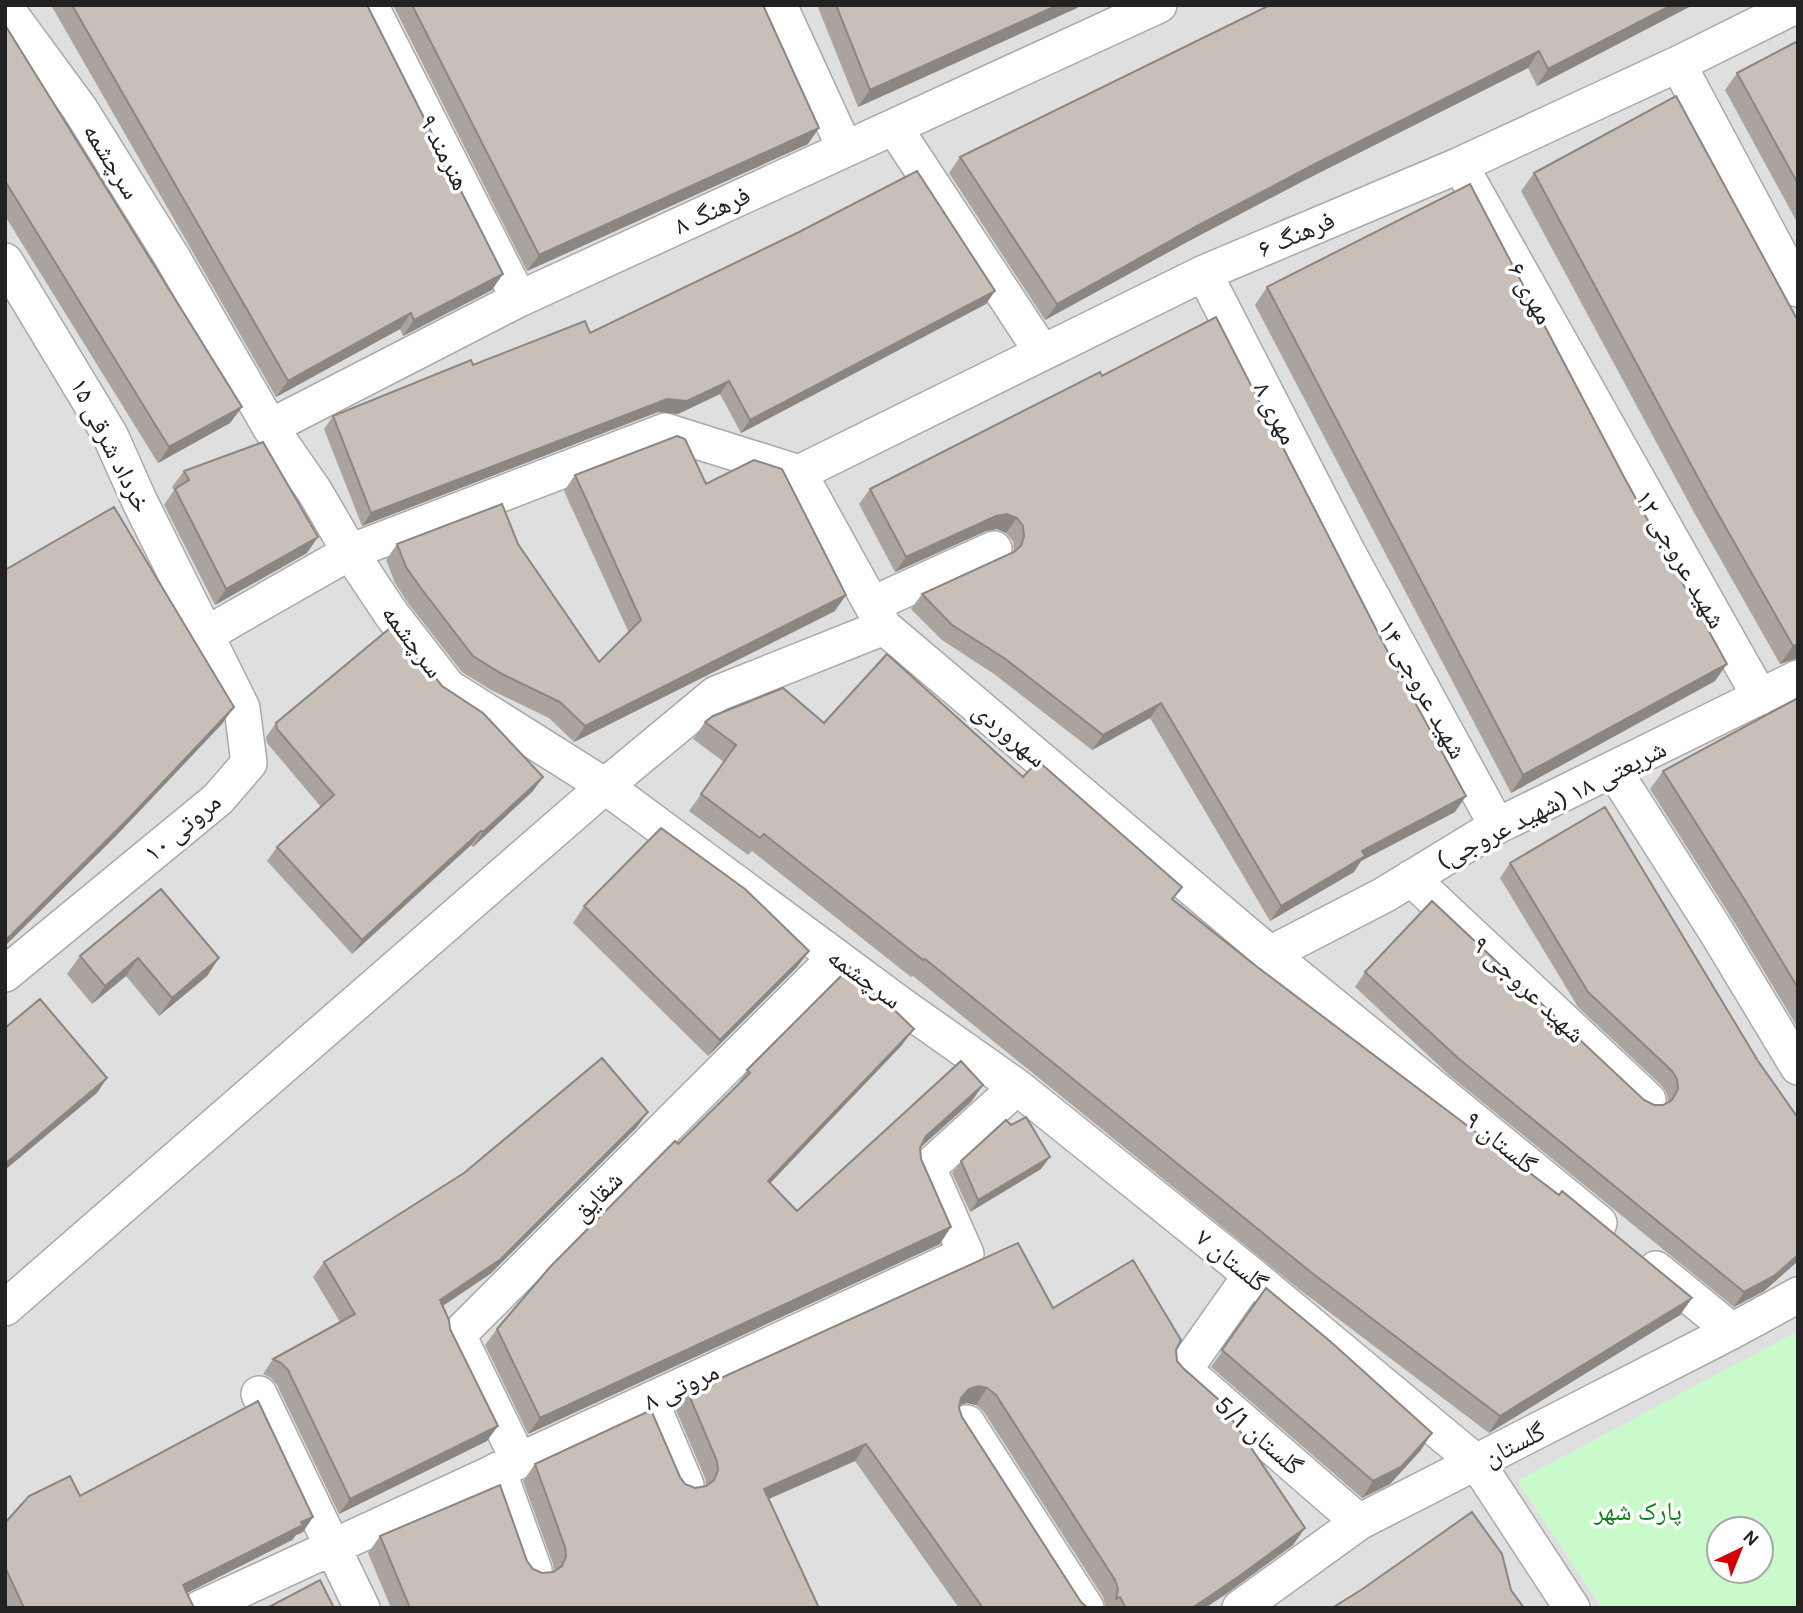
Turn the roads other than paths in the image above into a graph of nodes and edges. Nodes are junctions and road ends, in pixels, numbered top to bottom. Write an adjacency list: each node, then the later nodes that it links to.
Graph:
1 (370, 5): 14 (street, هنرمند ۹)
2 (779, 5): 9 (street)
3 (1158, 5): 6 (street, فرهنگ ۸)
4 (1797, 5): 7 (street, فرهنگ ۶)
5 (5, 7): 17 (street, سرچشمه)
6 (1114, 14): 8 (street, فرهنگ ۸)
7 (1678, 64): 10 (street, فرهنگ ۶); 13 (street)
8 (894, 127): 9 (street, فرهنگ ۸); 15 (street)
9 (845, 149): 14 (street, فرهنگ ۸)
10 (1460, 165): 12 (street, فرهنگ ۶); 16 (street, مهری ۶)
11 (5, 261): 23 (street, ۱۵ خرداد شرقی)
12 (1204, 272): 15 (street, فرهنگ ۶); 21 (street, مهری ۸)
13 (1798, 289)
14 (519, 299): 17 (street, فرهنگ ۸)
15 (1042, 352): 18 (street, فرهنگ ۶)
16 (1602, 420): 25 (street, شهید عروجی ۱۲)
17 (270, 427): 20 (street, سرچشمه)
18 (799, 473): 20 (street); 22 (street, سهروردی)
19 (994, 549): 22 (street)
20 (349, 552): 23 (street); 27 (street, سرچشمه)
21 (1348, 553): 28 (street, شهید عروجی ۱۴)
22 (879, 616): 27 (street); 30 (street, سهروردی)
23 (205, 635): 32 (street, مروتی ۱۰)
24 (1798, 678): 25 (street, شریعتی ۱۸ (شهید عروجی))
25 (1760, 697): 26 (street, شریعتی ۱۸ (شهید عروجی))
26 (1614, 769): 28 (street, شریعتی ۱۸ (شهید عروجی)); 33 (street)
27 (605, 786): 31 (street, سرچشمه); 38 (street)
28 (1497, 826): 29 (street, شریعتی ۱۸ (شهید عروجی))
29 (1411, 878): 30 (street, شریعتی ۱۸ (شهید عروجی)); 35 (street, شهید عروجی ۹)
30 (1270, 954): 39 (street, گلستان ۹)
31 (836, 957): 34 (street, سرچشمه); 44 (street, شقایق)
32 (5, 974)
33 (1798, 1067)
34 (1017, 1087): 36 (street, گلستان ۷); 41 (street, مروتی ۸)
35 (1648, 1100)
36 (1251, 1275): 43 (street, گلستان ۷); 46 (street, گلستان 5/1)
37 (1798, 1294): 39 (street, گلستان)
38 (5, 1308)
39 (1732, 1331): 43 (street, گلستان)
40 (259, 1394): 47 (street)
41 (650, 1400): 44 (street, مروتی ۸); 45 (street)
42 (967, 1423): 52 (street)
43 (1477, 1463): 46 (street, گلستان); 53 (street, گلستان ۷)
44 (508, 1466): 47 (street, مروتی ۸); 48 (street)
45 (685, 1485)
46 (1359, 1522): 49 (street, گلستان)
47 (332, 1547): 50 (street, مروتی ۸); 51 (street)
48 (534, 1570)
49 (1244, 1607)
50 (201, 1608)
51 (362, 1608)
52 (1086, 1608)
53 (1572, 1608)

